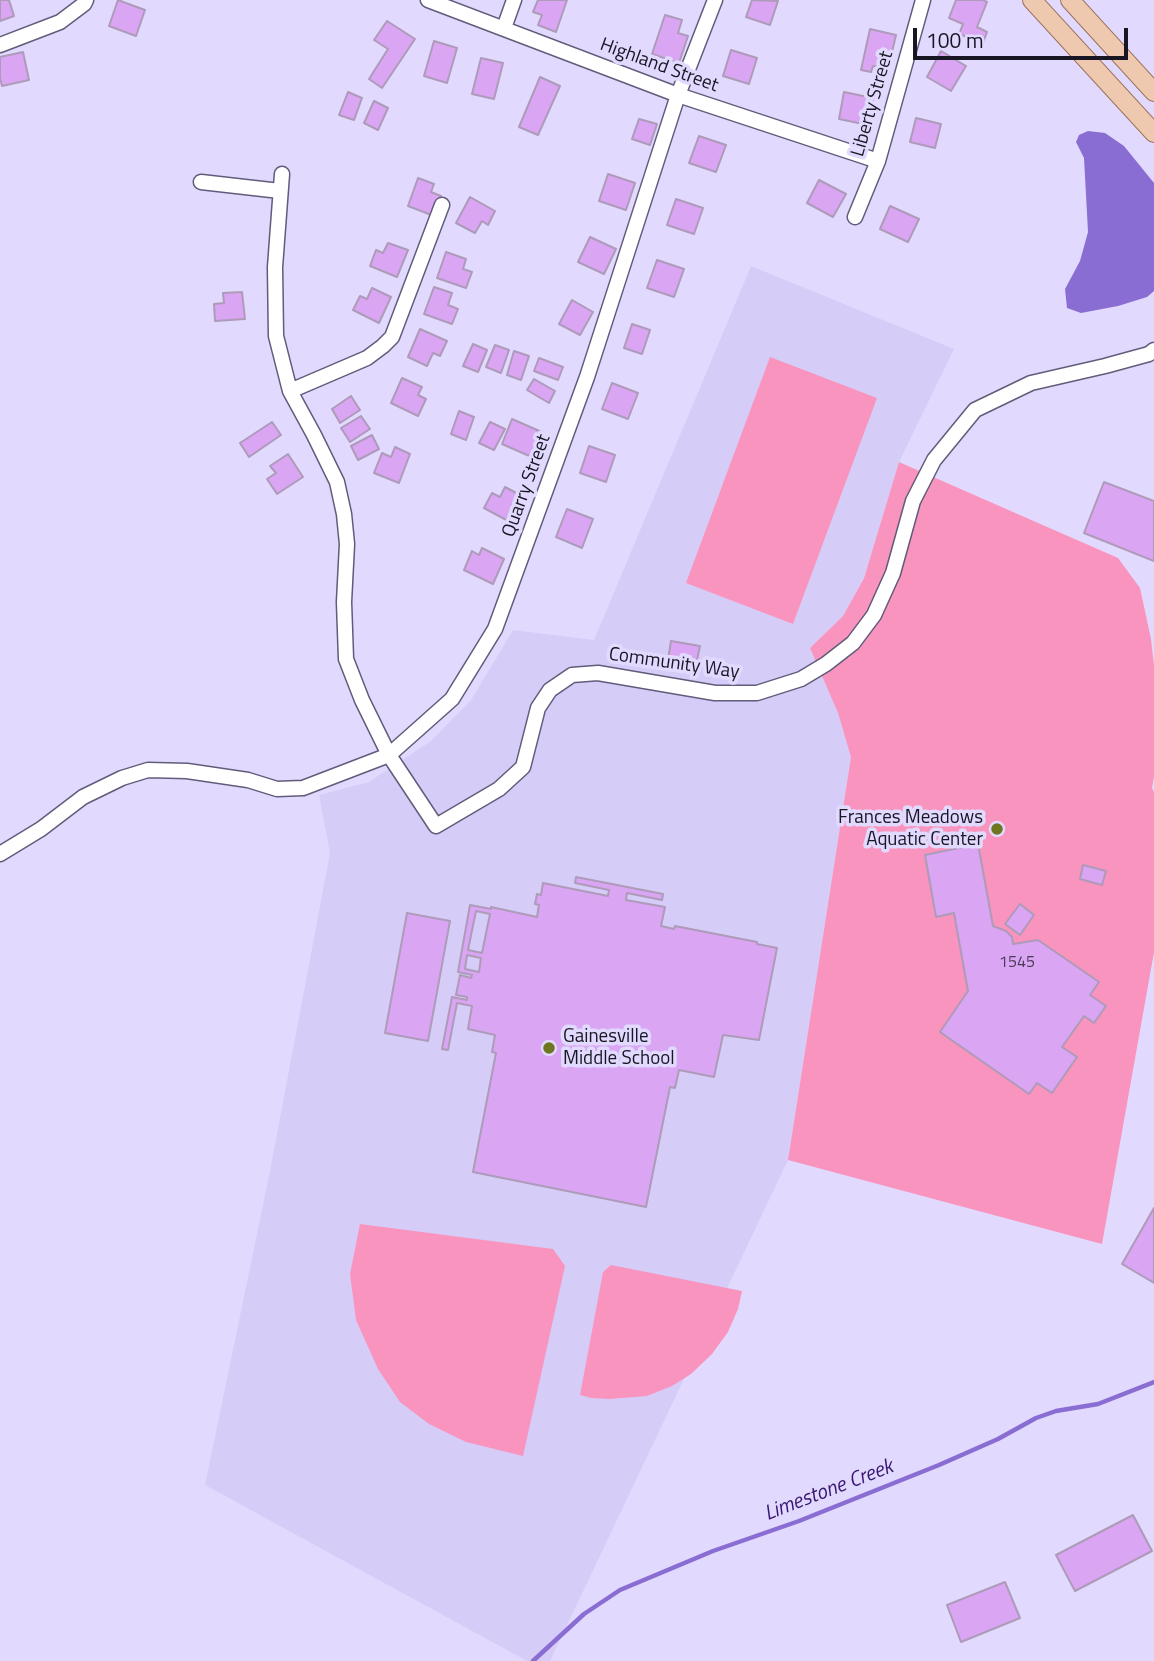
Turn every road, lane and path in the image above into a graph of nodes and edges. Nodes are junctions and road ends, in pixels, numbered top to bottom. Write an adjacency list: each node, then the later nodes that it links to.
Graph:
1 (86, 0): 10 (street)
2 (428, 0): 9 (street, Highland Street)
3 (514, 0): 9 (street)
4 (715, 0): 12 (street, Quarry Street)
5 (923, 0): 14 (street, Liberty Street)
6 (1032, 0): 13 (main road)
7 (1070, 0): 8 (main road)
8 (1087, 8): 11 (main road)
9 (504, 28): 12 (street, Highland Street)
10 (0, 46)
11 (1154, 92)
12 (678, 95): 14 (street, Highland Street); 22 (street, Quarry Street)
13 (1154, 133)
14 (878, 161): 19 (street, Liberty Street)
15 (282, 174): 17 (street)
16 (201, 182): 17 (street)
17 (280, 191): 21 (street)
18 (442, 205): 21 (street)
19 (855, 217)
20 (1154, 350): 22 (street, Community Way)
21 (290, 390): 22 (street)
22 (389, 755): 23 (street, Quarry Street)
23 (0, 854)

